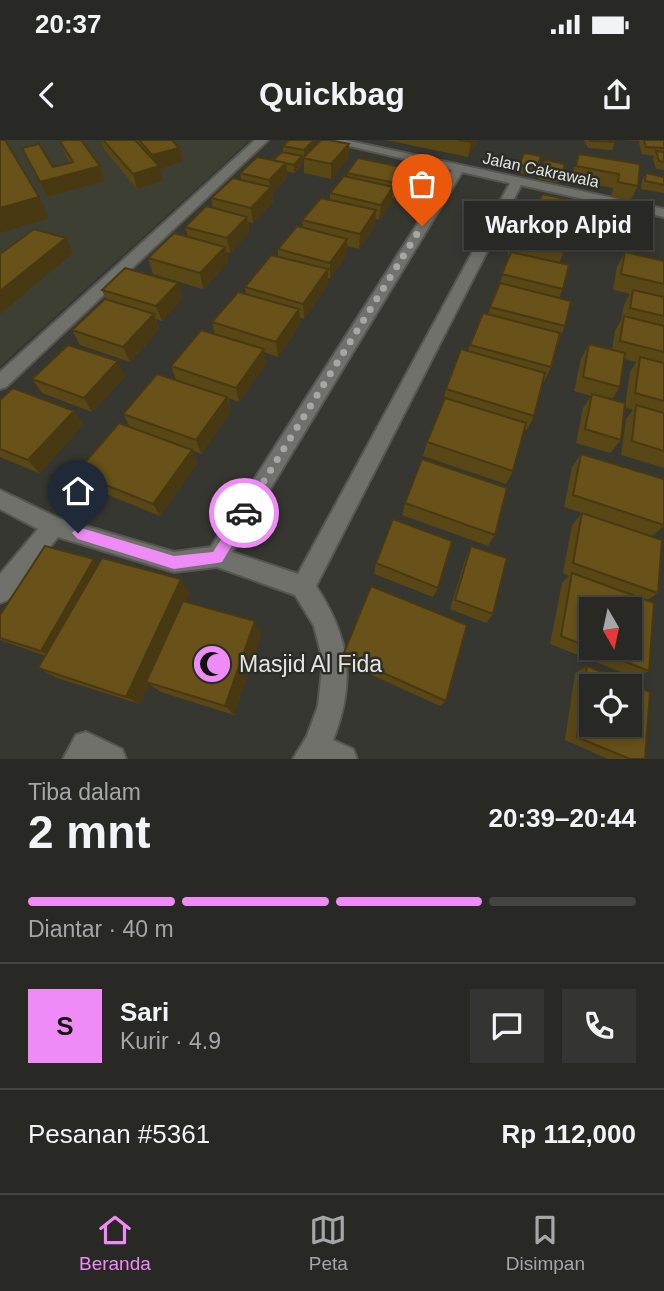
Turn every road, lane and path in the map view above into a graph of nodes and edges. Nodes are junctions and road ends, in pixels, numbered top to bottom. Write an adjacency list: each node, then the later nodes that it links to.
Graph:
1 (262, 140): 6 (street)
2 (330, 140): 3 (street, Jalan Cakrawala)
3 (459, 168): 4 (street, Jalan Cakrawala); 9 (street)
4 (517, 181): 5 (street, Jalan Cakrawala); 10 (street)
5 (664, 213)
6 (0, 382)
7 (0, 499): 8 (street)
8 (54, 526): 9 (street); 11 (street)
9 (217, 557): 10 (street)
10 (303, 587): 12 (street)
11 (0, 593)
12 (312, 752): 15 (street)
13 (77, 759): 14 (street)
14 (112, 759)
15 (343, 759)

